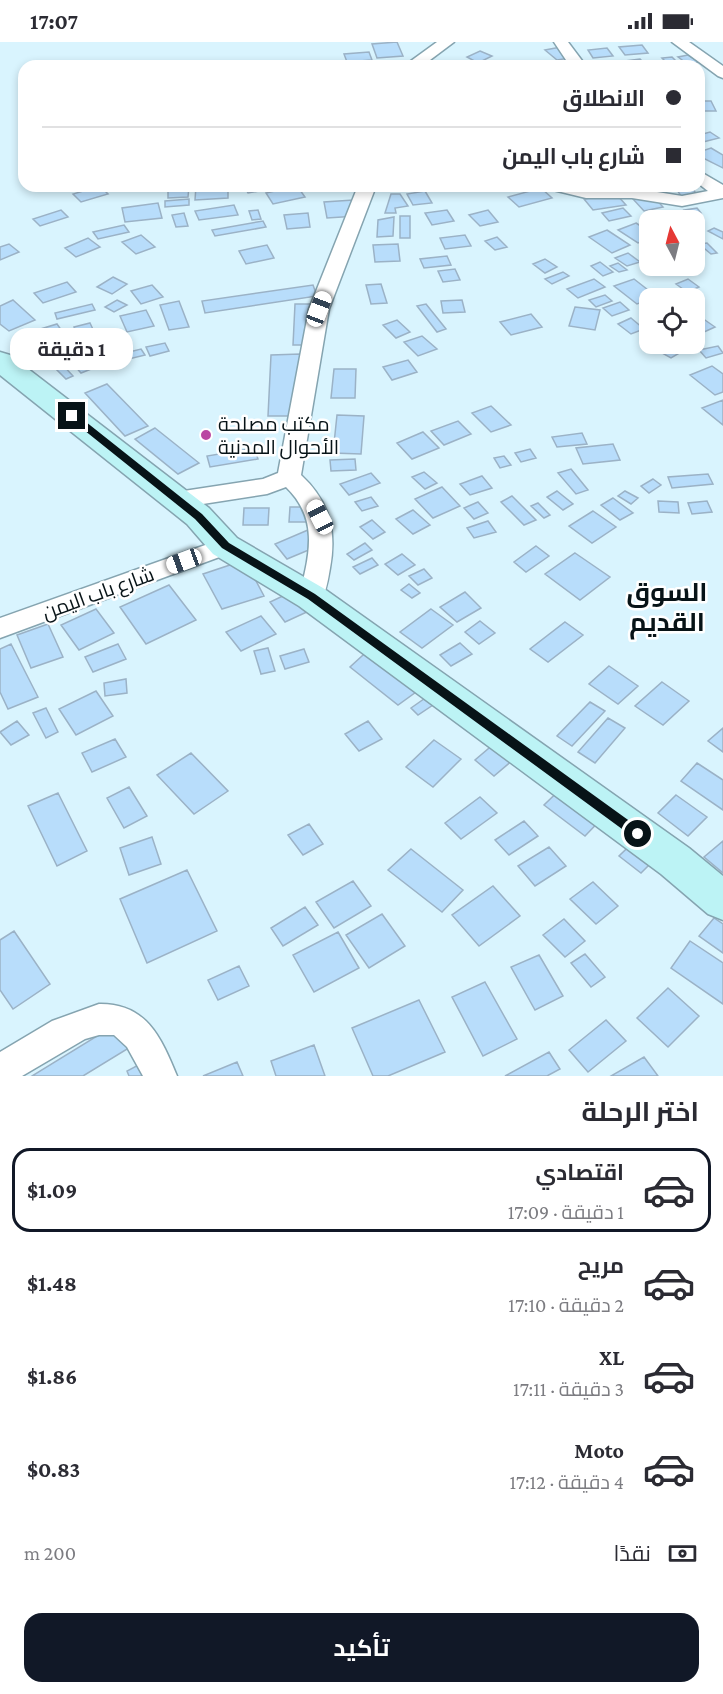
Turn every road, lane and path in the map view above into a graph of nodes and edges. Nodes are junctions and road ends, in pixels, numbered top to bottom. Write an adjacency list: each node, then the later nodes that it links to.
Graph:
1 (447, 42): 4 (street)
2 (561, 42): 5 (street)
3 (679, 42): 6 (street)
4 (421, 60)
5 (574, 60)
6 (705, 60)
7 (705, 60): 8 (street)
8 (723, 73)
9 (705, 180): 12 (street)
10 (365, 192): 14 (street)
11 (582, 192): 12 (street)
12 (723, 193)
13 (0, 361): 15 (street)
14 (289, 477): 15 (street); 17 (street)
15 (177, 500): 16 (street)
16 (225, 546): 17 (street); 18 (street, شارع باب اليمن)
17 (311, 597): 19 (street)
18 (0, 628)
19 (723, 901)
20 (0, 1071): 21 (street)
21 (160, 1076)

